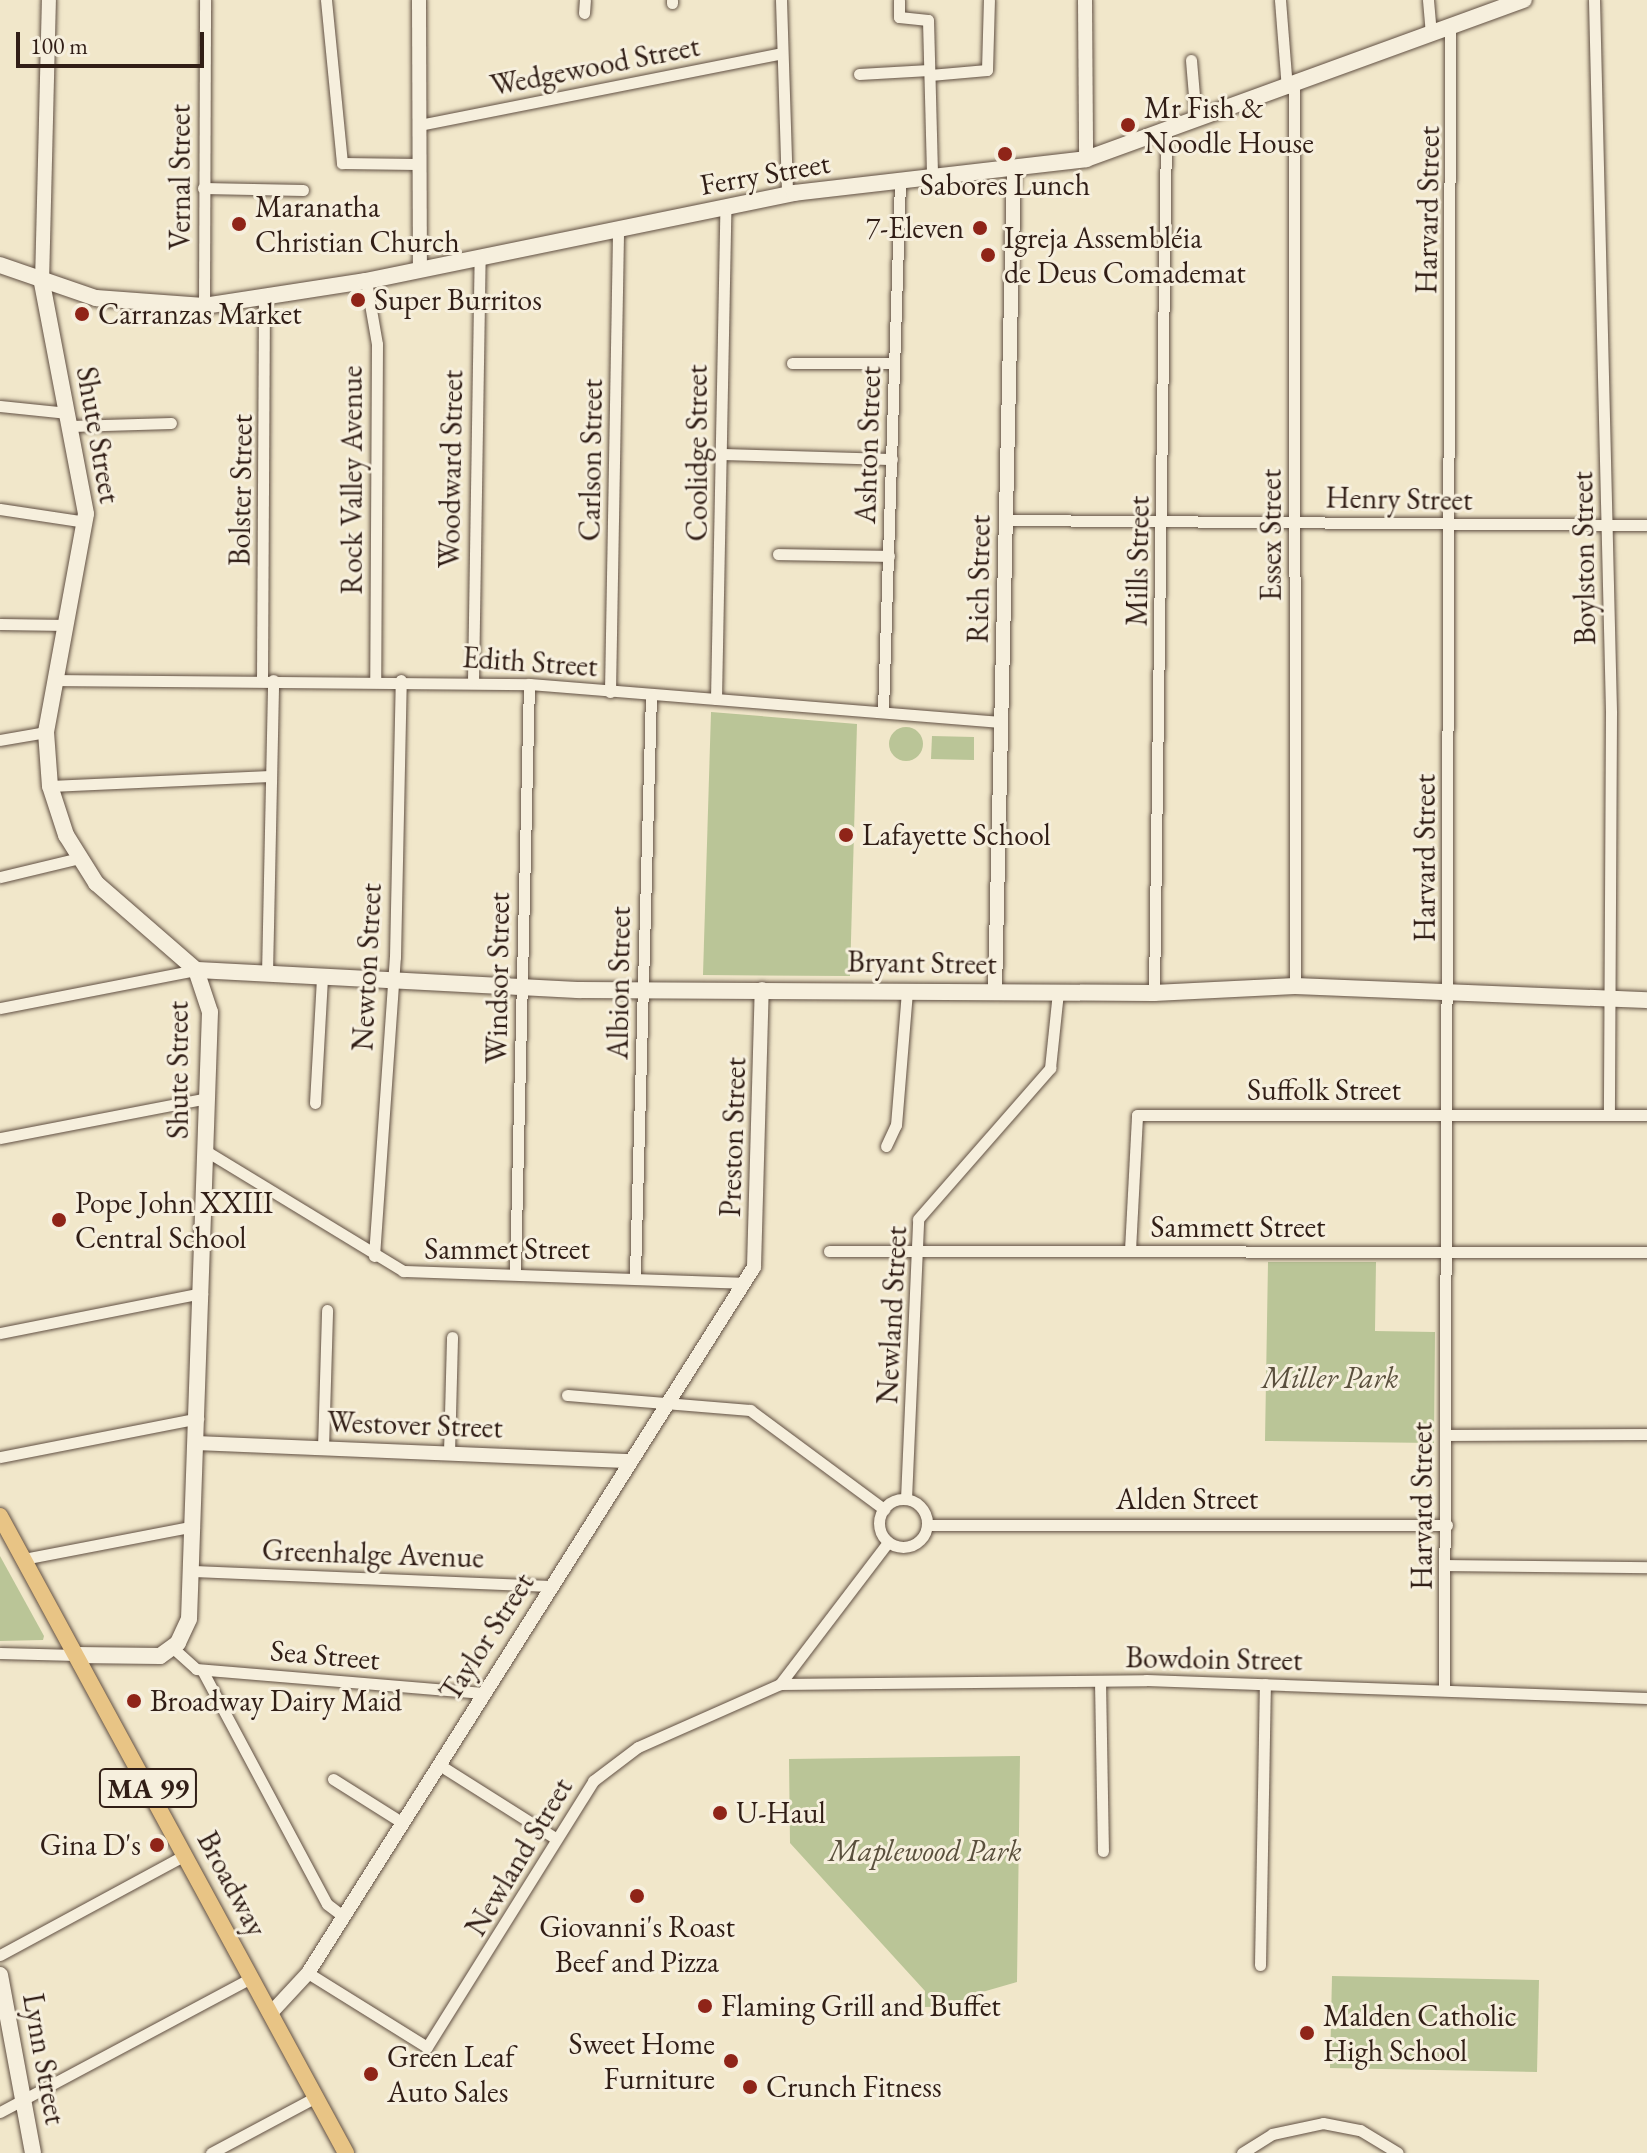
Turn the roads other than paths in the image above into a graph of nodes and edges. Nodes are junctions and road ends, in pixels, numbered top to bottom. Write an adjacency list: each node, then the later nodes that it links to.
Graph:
1 (49, 0): 37 (street)
2 (205, 0): 28 (street, Vernal Street)
3 (326, 0): 24 (street)
4 (419, 0): 21 (street)
5 (781, 0): 15 (street)
6 (899, 0): 17 (street)
7 (989, 0): 17 (street)
8 (1085, 0): 23 (street)
9 (1280, 0): 19 (street, Essex Street)
10 (1428, 0): 14 (street)
11 (1524, 0): 13 (main road, Ferry Street)
12 (1594, 0): 53 (street, Boylston Street)
13 (1450, 27): 14 (main road, Ferry Street); 52 (street, Harvard Street)
14 (1431, 34): 19 (main road, Ferry Street)
15 (781, 53): 21 (street, Wedgewood Street); 30 (street)
16 (1191, 60): 20 (street)
17 (930, 73): 18 (street); 26 (street)
18 (859, 74)
19 (1291, 86): 20 (main road, Ferry Street); 49 (street, Essex Street)
20 (1196, 120): 22 (main road, Ferry Street)
21 (419, 125): 24 (street)
22 (1166, 131): 23 (main road, Ferry Street); 51 (street, Mills Street)
23 (1086, 159): 25 (main road, Ferry Street)
24 (417, 164): 35 (street)
25 (1014, 168): 26 (main road, Ferry Street); 48 (street, Rich Street)
26 (932, 178): 27 (main road, Ferry Street)
27 (900, 181): 30 (main road, Ferry Street); 41 (street, Ashton Street)
28 (203, 188): 29 (street); 39 (street, Vernal Street)
29 (303, 190)
30 (787, 195): 31 (main road, Ferry Street)
31 (725, 208): 32 (main road, Ferry Street); 45 (street, Coolidge Street)
32 (618, 230): 33 (main road, Ferry Street); 65 (street, Carlson Street)
33 (480, 258): 35 (main road, Ferry Street); 63 (street, Woodward Street)
34 (0, 265): 37 (main road, Ferry Street)
35 (420, 270): 36 (main road, Ferry Street)
36 (366, 281): 38 (main road, Ferry Street); 61 (street, Rock Valley Avenue)
37 (42, 283): 39 (main road, Ferry Street); 43 (main road, Shute Street)
38 (264, 300): 39 (main road, Ferry Street); 60 (street, Bolster Street)
39 (204, 306)
40 (792, 363): 41 (street)
41 (894, 363): 46 (street, Ashton Street)
42 (0, 406): 43 (street)
43 (69, 420): 44 (street); 50 (main road, Shute Street)
44 (171, 423)
45 (720, 454): 46 (street); 67 (street, Coolidge Street)
46 (892, 459): 56 (street, Ashton Street)
47 (0, 509): 50 (street)
48 (1006, 520): 51 (street, Henry Street); 69 (street, Rich Street)
49 (1295, 521): 51 (street, Henry Street); 52 (street, Henry Street); 80 (street, Essex Street)
50 (86, 522): 58 (main road, Shute Street)
51 (1163, 522): 87 (street, Mills Street)
52 (1451, 524): 53 (street, Henry Street); 88 (street, Harvard Street)
53 (1608, 525): 54 (street, Henry Street); 89 (street, Boylston Street)
54 (1647, 525)
55 (778, 554): 56 (street)
56 (889, 556): 68 (street, Ashton Street)
57 (0, 624): 58 (street)
58 (67, 625): 59 (main road, Shute Street)
59 (54, 680): 60 (street, Edith Street); 70 (main road, Shute Street)
60 (268, 680): 61 (street, Edith Street); 72 (street, Bolster Street)
61 (375, 680): 62 (street, Edith Street)
62 (401, 680): 63 (street, Edith Street); 79 (street, Newton Street)
63 (473, 682): 64 (street, Edith Street)
64 (529, 684): 65 (street, Edith Street); 81 (street, Windsor Street)
65 (610, 692): 66 (street, Edith Street)
66 (651, 694): 67 (street, Edith Street); 82 (street, Albion Street)
67 (716, 699): 68 (street, Edith Street)
68 (883, 711): 69 (street, Edith Street)
69 (1001, 722): 85 (street, Rich Street)
70 (46, 732): 71 (street); 73 (main road, Shute Street)
71 (0, 740)
72 (270, 776): 73 (street); 77 (street, Bolster Street)
73 (50, 786): 74 (main road, Shute Street)
74 (79, 858): 75 (street); 76 (main road, Shute Street)
75 (0, 877)
76 (196, 970): 77 (main road, Bryant Street); 91 (street); 92 (main road, Shute Street)
77 (267, 974): 78 (main road, Bryant Street)
78 (322, 978): 79 (main road, Bryant Street); 93 (street)
79 (393, 981): 81 (main road, Bryant Street); 105 (street, Newton Street)
80 (1295, 986): 87 (main road, Bryant Street); 88 (main road, Bryant Street)
81 (522, 988): 82 (main road, Bryant Street); 106 (street, Windsor Street)
82 (643, 989): 83 (main road, Bryant Street); 107 (street, Albion Street)
83 (762, 989): 84 (main road, Bryant Street); 108 (street, Preston Street)
84 (907, 990): 85 (main road, Bryant Street); 98 (street)
85 (995, 991): 86 (main road, Bryant Street)
86 (1058, 992): 87 (main road, Bryant Street); 100 (street, Newland Street)
87 (1154, 993)
88 (1448, 994): 89 (main road, Bryant Street); 94 (street, Harvard Street)
89 (1611, 998): 90 (main road, Bryant Street); 95 (street, Boylston Street)
90 (1647, 1000)
91 (0, 1008)
92 (208, 1098): 97 (street); 99 (main road, Shute Street)
93 (315, 1103)
94 (1446, 1115): 95 (street, Suffolk Street); 101 (street, Suffolk Street); 104 (street, Harvard Street)
95 (1609, 1115): 96 (street, Suffolk Street)
96 (1647, 1115)
97 (0, 1138)
98 (886, 1146)
99 (206, 1151): 105 (street, Sammet Street); 109 (main road, Shute Street)
100 (916, 1249): 101 (street, Sammett Street); 102 (street, Sammett Street); 123 (street, Newland Street)
101 (1130, 1250): 104 (street, Sammett Street)
102 (829, 1251)
103 (1647, 1252): 104 (street, Sammett Street)
104 (1449, 1253): 117 (street, Harvard Street)
105 (374, 1256): 106 (street, Sammet Street)
106 (515, 1273): 107 (street, Sammet Street)
107 (635, 1274): 108 (street, Sammet Street)
108 (743, 1283): 114 (street, Taylor Street)
109 (202, 1293): 111 (street); 115 (main road, Shute Street)
110 (327, 1310): 119 (street)
111 (0, 1333)
112 (452, 1337): 120 (street)
113 (567, 1395): 114 (street)
114 (667, 1404): 122 (street, Taylor Street); 124 (street)
115 (198, 1418): 118 (main road, Shute Street); 121 (street)
116 (1647, 1434): 117 (street)
117 (1447, 1435): 127 (street, Harvard Street)
118 (197, 1443): 119 (street, Westover Street); 128 (main road, Shute Street)
119 (323, 1448): 120 (street, Westover Street)
120 (449, 1453): 122 (street, Westover Street)
121 (0, 1457)
122 (631, 1461): 134 (street, Taylor Street)
123 (906, 1499): 124 (street); 126 (street)
124 (884, 1509): 129 (street)
125 (0, 1516): 130 (main road, Broadway / MA 99)
126 (927, 1525): 127 (street, Alden Street); 129 (street)
127 (1447, 1525): 131 (street, Harvard Street)
128 (194, 1526): 130 (street); 133 (main road, Shute Street)
129 (888, 1542): 140 (street, Newland Street)
130 (23, 1559): 137 (main road, Broadway / MA 99)
131 (1446, 1565): 132 (street); 142 (street, Harvard Street)
132 (1647, 1567)
133 (193, 1571): 134 (street, Greenhalge Avenue); 135 (main road, Shute Street)
134 (551, 1586): 143 (street, Taylor Street)
135 (173, 1648): 137 (main road); 138 (street)
136 (0, 1653): 137 (street)
137 (76, 1655): 150 (main road, Broadway / MA 99)
138 (202, 1670): 143 (street, Sea Street); 151 (street)
139 (1100, 1681): 140 (street, Bowdoin Street); 141 (street, Bowdoin Street); 149 (street)
140 (780, 1684): 148 (street, Newland Street)
141 (1265, 1684): 142 (street, Bowdoin Street); 153 (street)
142 (1444, 1690): 144 (street, Bowdoin Street)
143 (480, 1693): 145 (street, Taylor Street)
144 (1647, 1698)
145 (438, 1764): 147 (street, Taylor Street); 148 (street)
146 (333, 1779): 147 (street)
147 (403, 1823): 151 (street, Taylor Street)
148 (555, 1838): 154 (street, Newland Street)
149 (1103, 1851)
150 (185, 1855): 152 (street); 156 (main road, Broadway / MA 99)
151 (343, 1916): 154 (street, Taylor Street)
152 (0, 1955)
153 (1260, 1965)
154 (308, 1973): 157 (street, Taylor Street)
155 (0, 1975): 159 (main road, Lynn Street)
156 (251, 1978): 157 (main road, Broadway / MA 99); 159 (street)
157 (270, 2014): 158 (main road, Broadway / MA 99)
158 (316, 2097): 162 (street); 163 (main road, Broadway / MA 99)
159 (23, 2100): 160 (street); 161 (main road, Lynn Street)
160 (0, 2112)
161 (33, 2153)
162 (211, 2153)
163 (346, 2153)
164 (1242, 2153): 165 (street)
165 (1398, 2153)

